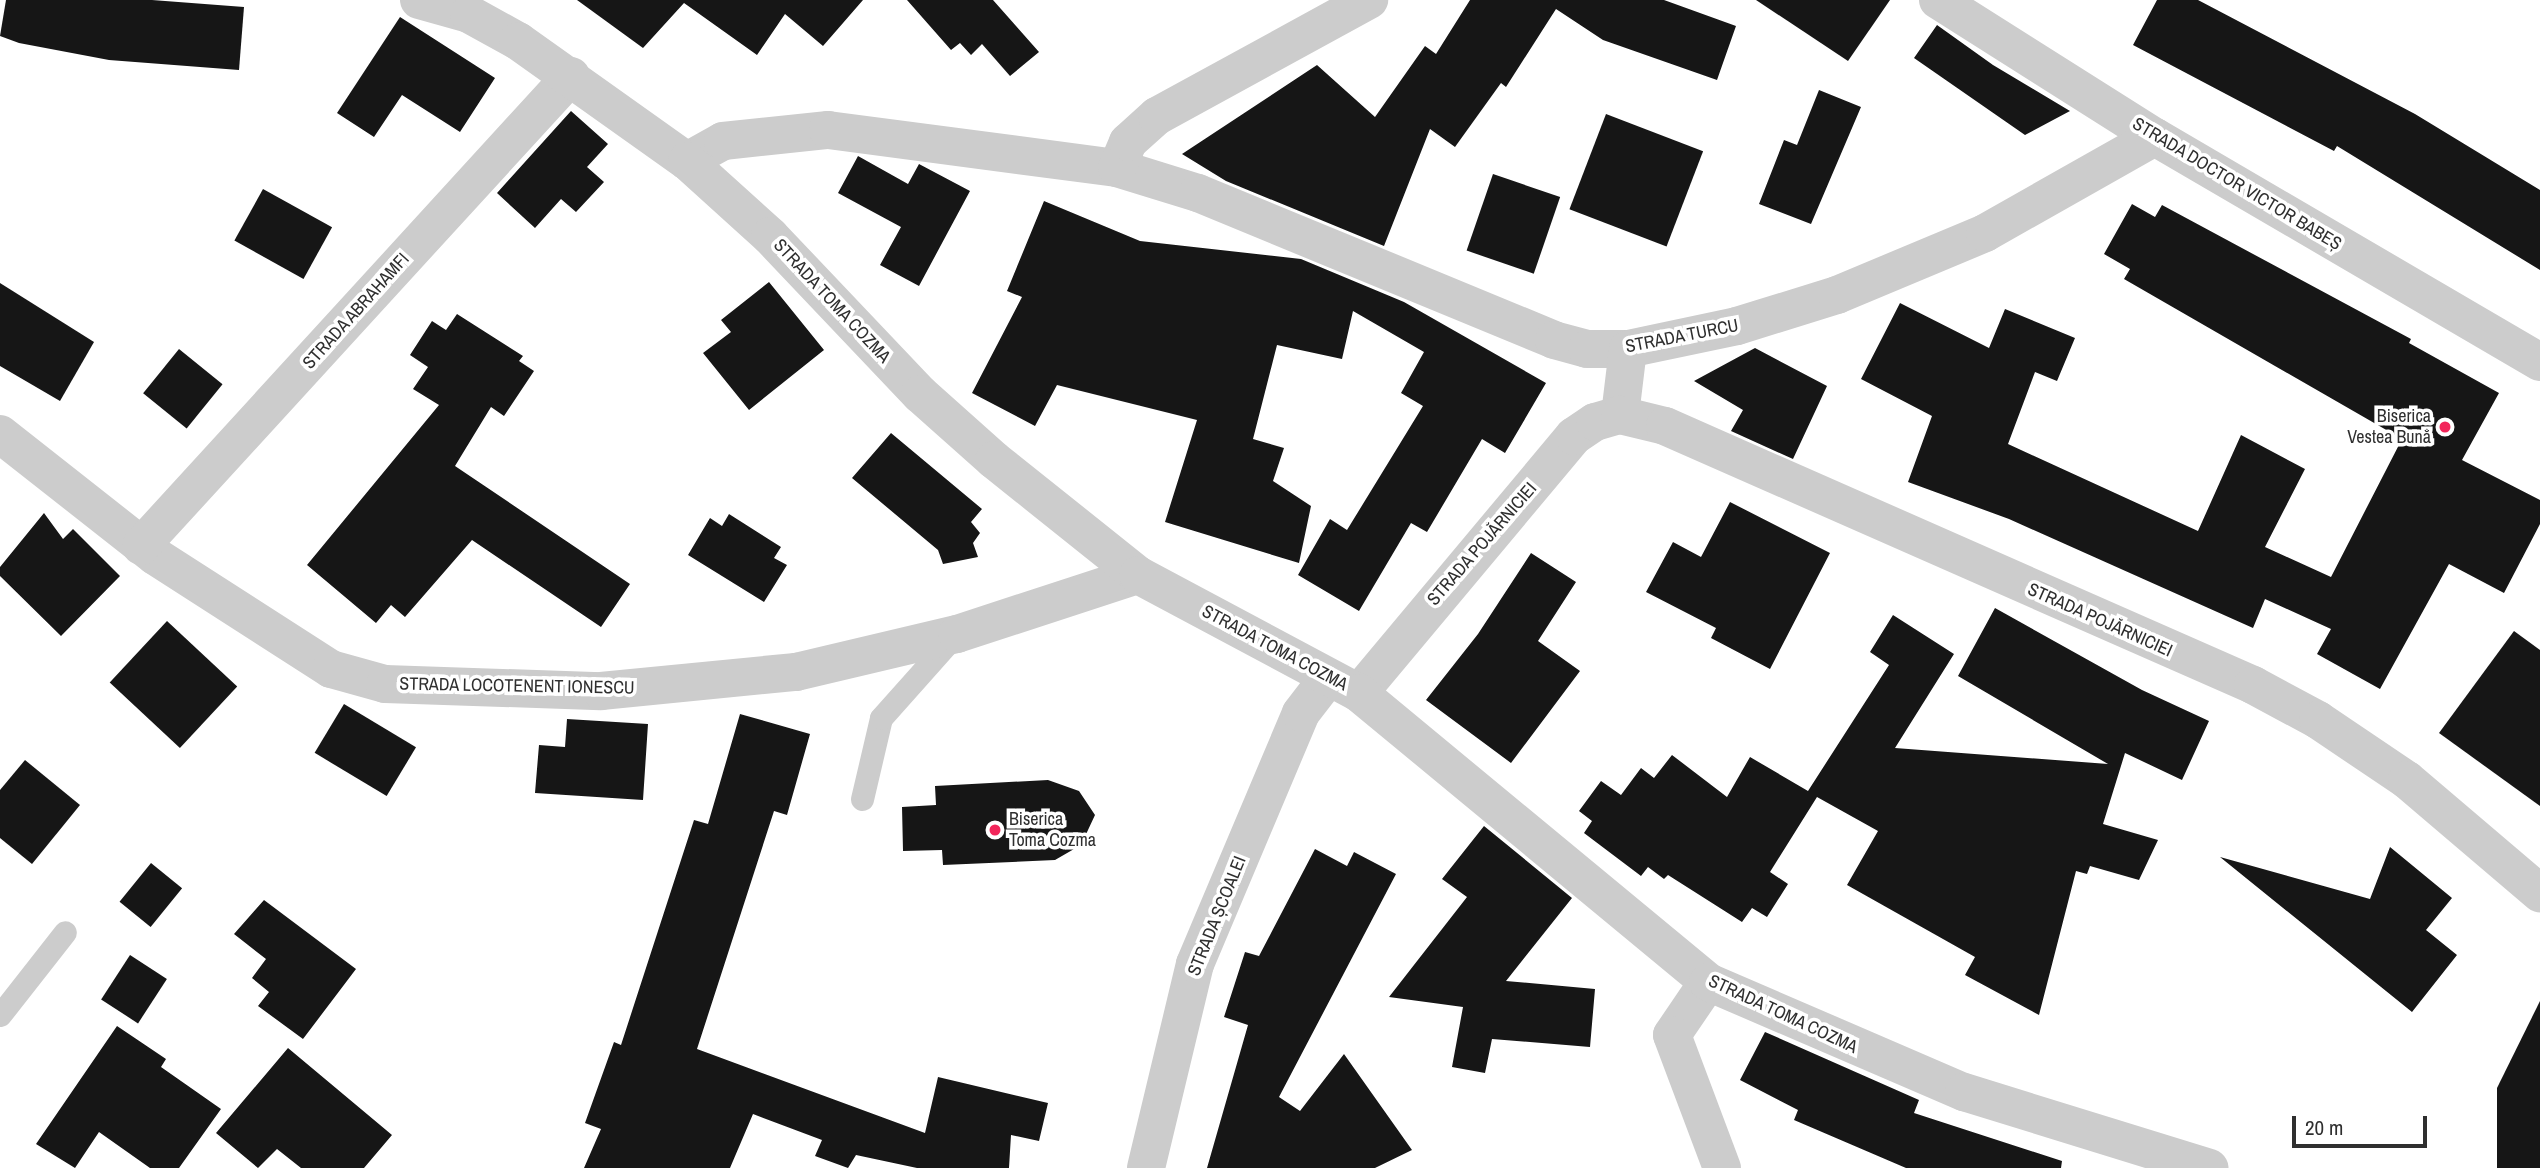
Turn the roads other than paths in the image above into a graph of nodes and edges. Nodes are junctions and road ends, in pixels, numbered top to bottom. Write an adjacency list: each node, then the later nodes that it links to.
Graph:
1 (419, 0): 4 (street, STRADA TOMA COZMA)
2 (1369, 0): 7 (street)
3 (1938, 0): 5 (street, STRADA DOCTOR VICTOR BABEȘ)
4 (571, 76): 6 (street, STRADA TOMA COZMA); 12 (street, STRADA ABRAHAMFI)
5 (2155, 137): 8 (street, STRADA TURCU); 9 (street, STRADA DOCTOR VICTOR BABEȘ)
6 (687, 161): 7 (street, STRADA TURCU); 13 (street, STRADA TOMA COZMA)
7 (1117, 168): 8 (street, STRADA TURCU)
8 (1629, 349): 10 (street)
9 (2540, 362)
10 (1620, 415): 15 (street, STRADA POJĂRNICIEI); 17 (street, STRADA POJĂRNICIEI)
11 (0, 434): 12 (street, STRADA LOCOTENENT IONESCU)
12 (141, 546): 14 (street, STRADA LOCOTENENT IONESCU)
13 (1138, 575): 14 (street, STRADA LOCOTENENT IONESCU); 15 (street, STRADA TOMA COZMA)
14 (957, 634): 16 (lane)
15 (1343, 686): 19 (street, STRADA TOMA COZMA); 21 (street, STRADA ȘCOALEI)
16 (862, 799)
17 (2540, 893)
18 (65, 932): 20 (lane)
19 (1708, 982): 22 (street); 23 (street, STRADA TOMA COZMA)
20 (0, 1015)
21 (1146, 1168)
22 (1722, 1168)
23 (2208, 1168)

